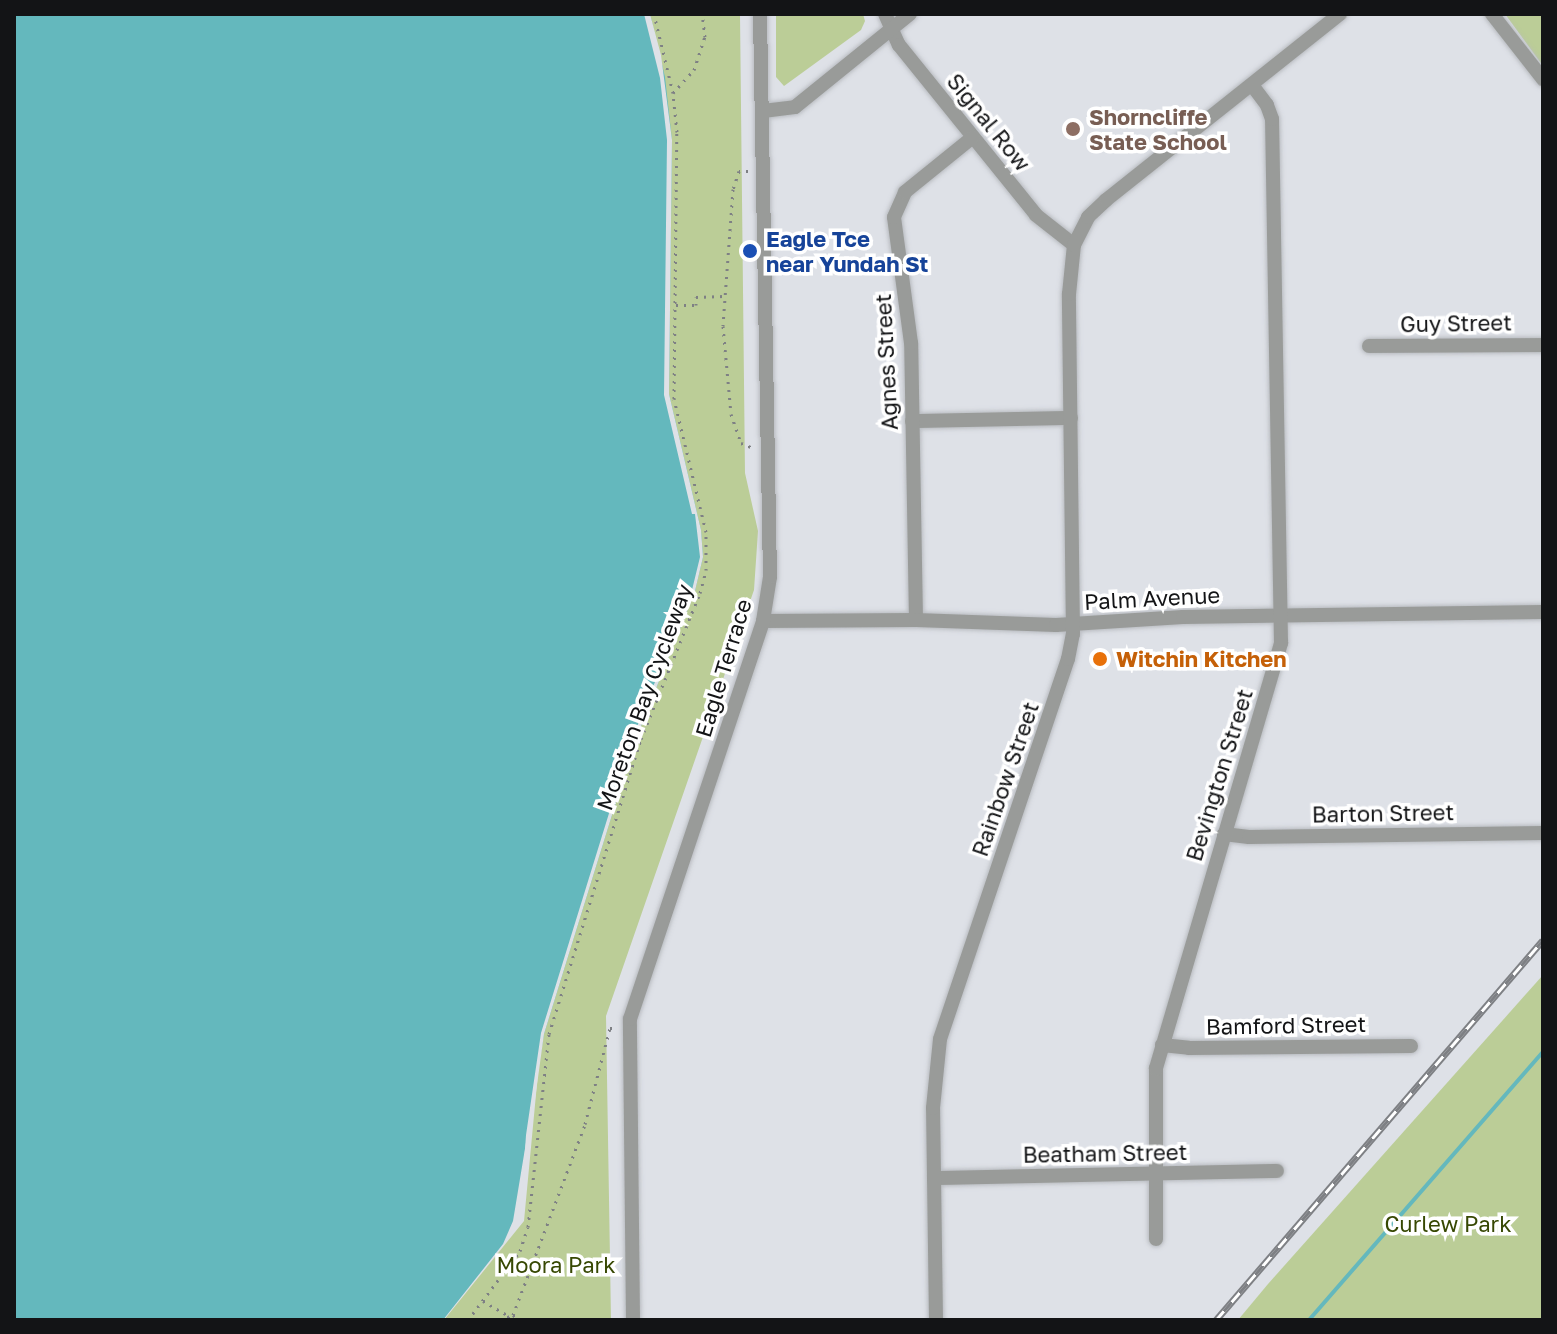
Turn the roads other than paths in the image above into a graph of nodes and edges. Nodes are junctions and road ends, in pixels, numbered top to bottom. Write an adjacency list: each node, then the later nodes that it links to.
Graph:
1 (760, 14): 8 (street, Eagle Terrace)
2 (910, 14): 5 (street)
3 (1340, 14): 7 (street)
4 (1492, 14): 6 (street)
5 (888, 21): 8 (street); 9 (street, Signal Row)
6 (1543, 79)
7 (1252, 85): 10 (street); 16 (street, Bevington Street)
8 (763, 111): 18 (street, Eagle Terrace)
9 (973, 137): 10 (street, Signal Row); 14 (street, Agnes Street)
10 (1074, 245): 13 (street, Rainbow Street)
11 (1543, 345): 12 (street, Guy Street)
12 (1369, 346)
13 (1071, 418): 14 (street); 19 (street, Rainbow Street)
14 (912, 421): 17 (street, Agnes Street)
15 (1543, 612): 16 (street, Palm Avenue)
16 (1280, 616): 19 (street, Palm Avenue); 21 (street, Bevington Street)
17 (916, 620): 18 (street, Palm Avenue); 19 (street, Palm Avenue)
18 (763, 621): 28 (street, Eagle Terrace)
19 (1073, 624): 26 (street, Rainbow Street)
20 (1543, 833): 21 (street, Barton Street)
21 (1224, 834): 22 (street, Bevington Street)
22 (1162, 1045): 23 (street, Bamford Street); 25 (street, Bevington Street)
23 (1411, 1046)
24 (1277, 1171): 25 (street, Beatham Street)
25 (1154, 1175): 26 (street, Beatham Street); 27 (street, Bevington Street)
26 (934, 1178): 29 (street, Rainbow Street)
27 (1156, 1239)
28 (633, 1320)
29 (936, 1320)

